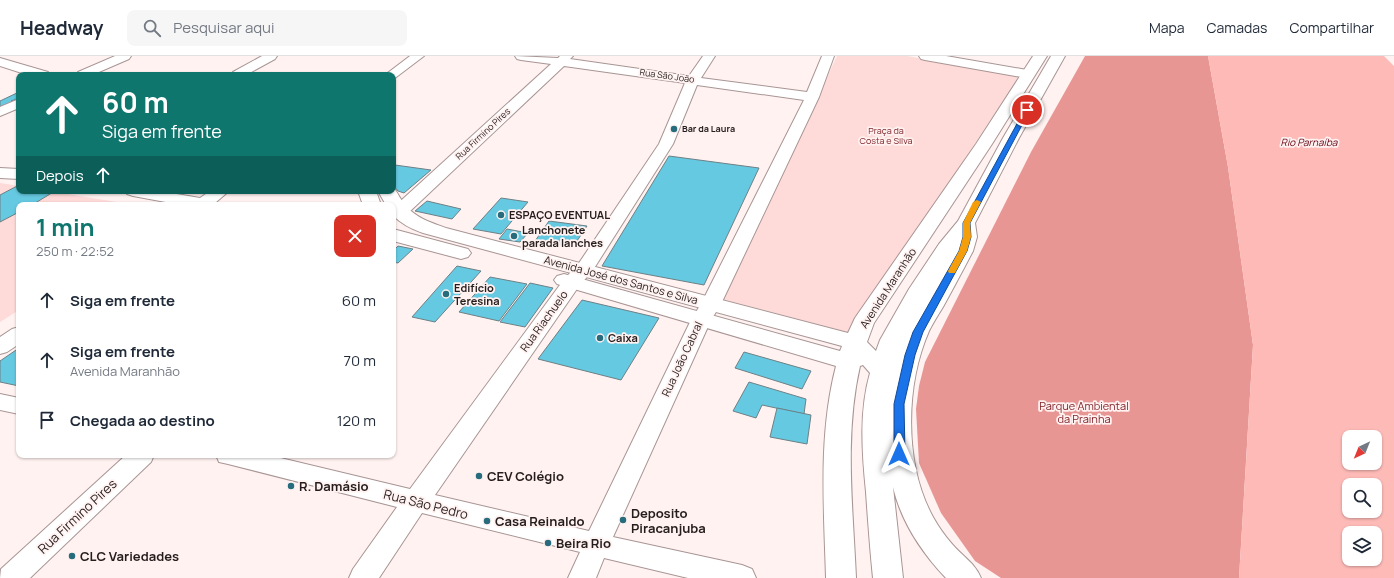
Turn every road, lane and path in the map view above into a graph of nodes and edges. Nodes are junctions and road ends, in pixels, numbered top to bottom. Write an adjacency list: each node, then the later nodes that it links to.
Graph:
1 (125, 56): 14 (street)
2 (271, 56): 15 (street)
3 (418, 56): 16 (street)
4 (521, 56): 10 (street, Rua São João)
5 (709, 56): 19 (street, Rua Riachuelo)
6 (828, 56): 20 (street, Rua João Cabral)
7 (926, 56): 17 (street)
8 (1040, 56): 17 (main road, Avenida Maranhão)
9 (1058, 56): 31 (main road)
10 (564, 59): 19 (street, Rua São João); 30 (street, Rua Firmino Pires)
11 (0, 62): 13 (main road)
12 (0, 70): 18 (main road)
13 (33, 72)
14 (89, 72)
15 (242, 72)
16 (395, 72)
17 (1027, 74): 38 (main road, Avenida Maranhão)
18 (16, 76)
19 (693, 80): 20 (street, Rua São João); 33 (street, Rua Riachuelo)
20 (812, 97): 34 (street, Rua João Cabral)
21 (16, 104): 22 (street)
22 (0, 112)
23 (0, 173): 24 (street)
24 (16, 174)
25 (148, 194): 27 (street)
26 (217, 194): 28 (street)
27 (188, 202)
28 (207, 202)
29 (396, 205): 30 (main road, Avenida José dos Santos e Silva)
30 (400, 211): 33 (main road, Avenida José dos Santos e Silva)
31 (966, 223): 36 (main road); 52 (main road)
32 (396, 236): 33 (main road, Avenida José dos Santos e Silva)
33 (578, 276): 34 (main road, Avenida José dos Santos e Silva); 44 (street, Rua Riachuelo)
34 (706, 312): 38 (main road, Avenida José dos Santos e Silva); 45 (street, Rua João Cabral)
35 (16, 336): 37 (street)
36 (891, 340): 38 (main road); 39 (main road)
37 (0, 347)
38 (856, 352): 39 (main road, Avenida José dos Santos e Silva); 50 (main road, Avenida Maranhão)
39 (882, 371): 51 (main road)
40 (0, 402): 41 (street)
41 (16, 405)
42 (139, 458): 46 (street, Rua Firmino Pires)
43 (240, 458): 44 (street, Rua São Pedro)
44 (416, 501): 45 (street, Rua São Pedro); 47 (street, Rua Riachuelo)
45 (597, 545): 48 (street, Rua João Cabral); 49 (street, Rua São Pedro)
46 (11, 578)
47 (363, 578)
48 (582, 578)
49 (742, 578)
50 (841, 578)
51 (888, 578)
52 (966, 578)

